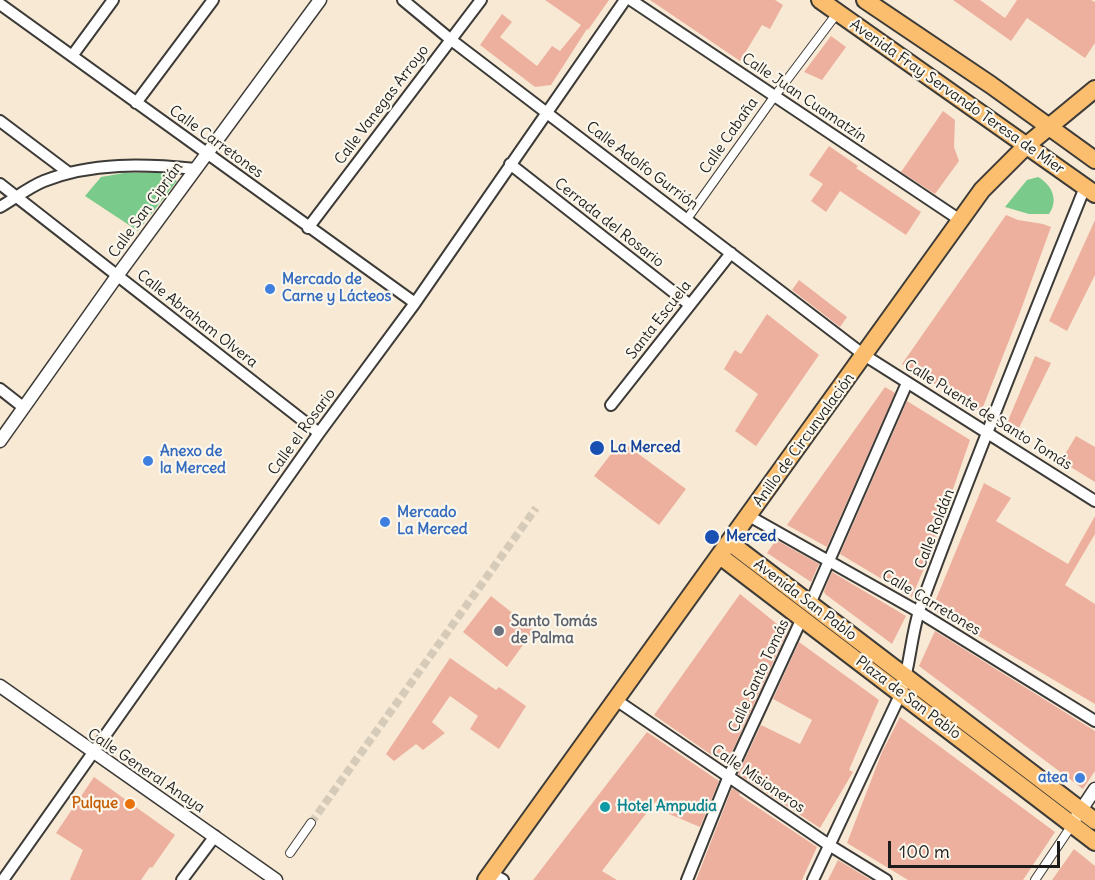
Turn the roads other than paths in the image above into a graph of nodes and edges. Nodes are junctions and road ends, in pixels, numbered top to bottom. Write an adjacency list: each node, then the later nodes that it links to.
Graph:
1 (113, 0): 13 (street)
2 (213, 0): 16 (street)
3 (320, 0): 21 (street, Calle San Ciprián)
4 (403, 0): 12 (street, Calle Adolfo Gurrión)
5 (481, 0): 12 (street, Calle Vanegas Arroyo)
6 (625, 0): 17 (street, Calle el Rosario)
7 (631, 0): 15 (street, Calle Juan Cuamatzín)
8 (820, 0): 11 (main road, Avenida Fray Servando Teresa de Mier)
9 (865, 0): 19 (main road, Avenida Fray Servando Teresa de Mier)
10 (0, 4): 13 (street, Calle Carretones)
11 (838, 12): 15 (street, Calle Cabaña); 20 (main road, Avenida Fray Servando Teresa de Mier)
12 (450, 39): 17 (street, Calle Adolfo Gurrión); 32 (street, Calle Vanegas Arroyo)
13 (72, 56): 16 (street, Calle Carretones)
14 (1095, 89): 19 (main road, Anillo de Circunvalación)
15 (774, 96): 30 (street, Calle Cabaña); 31 (street, Calle Juan Cuamatzín)
16 (136, 103): 21 (street, Calle Carretones)
17 (549, 113): 23 (street, Calle el Rosario); 30 (street, Calle Adolfo Gurrión)
18 (0, 121): 25 (street)
19 (1048, 126): 20 (main road, Anillo de Circunvalación); 22 (main road, Avenida Fray Servando Teresa de Mier)
20 (1027, 146): 27 (main road, Avenida Fray Servando Teresa de Mier); 31 (main road, Anillo de Circunvalación)
21 (207, 154): 24 (street, Calle San Ciprián); 32 (street, Calle Carretones)
22 (1095, 160)
23 (510, 164): 35 (street, Calle el Rosario); 36 (street, Cerrada del Rosario)
24 (196, 169): 25 (street); 34 (street, Calle San Ciprián)
25 (69, 173): 28 (street)
26 (0, 184): 28 (street, Calle Abraham Olvera)
27 (1090, 190): 43 (street, Calle Roldán)
28 (17, 197): 29 (street); 34 (street, Calle Abraham Olvera)
29 (0, 207)
30 (687, 219): 33 (street, Calle Adolfo Gurrión)
31 (960, 220): 37 (main road, Anillo de Circunvalación)
32 (308, 228): 35 (street, Calle Carretones)
33 (731, 253): 36 (street, Santa Escuela); 37 (street, Calle Adolfo Gurrión)
34 (117, 276): 41 (street, Calle San Ciprián); 42 (street, Calle Abraham Olvera)
35 (415, 303): 42 (street, Calle el Rosario)
36 (690, 305): 40 (street, Santa Escuela)
37 (864, 356): 38 (street, Calle Puente de Santo Tomás); 46 (main road, Anillo de Circunvalación)
38 (907, 383): 43 (street, Calle Puente de Santo Tomás); 48 (street, Calle Santo Tomás)
39 (0, 389): 41 (street)
40 (610, 405)
41 (23, 407): 44 (street, Calle San Ciprián)
42 (319, 433): 56 (street, Calle el Rosario)
43 (987, 433): 45 (street, Calle Puente de Santo Tomás); 50 (street, Calle Roldán)
44 (0, 441)
45 (1095, 501)
46 (749, 516): 47 (main road, Anillo de Circunvalación); 48 (street, Calle Carretones)
47 (725, 549): 49 (main road, Plaza de San Pablo); 54 (main road, Anillo de Circunvalación)
48 (830, 561): 49 (street, Calle Santo Tomás); 50 (street, Calle Carretones)
49 (806, 611): 51 (main road, Avenida San Pablo); 53 (main road, Plaza de San Pablo); 57 (street, Calle Santo Tomás)
50 (919, 612): 51 (street, Calle Roldán); 55 (street, Calle Carretones)
51 (907, 676): 53 (street, Calle Roldán); 59 (main road, Avenida San Pablo)
52 (0, 686): 56 (street, Calle General Anaya)
53 (901, 693): 59 (main road, Plaza de San Pablo); 64 (street, Calle Roldán)
54 (616, 700): 57 (street, Calle Misioneros); 66 (main road, Anillo de Circunvalación)
55 (1095, 721)
56 (92, 752): 62 (street, Calle General Anaya); 67 (street, Calle el Rosario)
57 (728, 778): 64 (street, Calle Misioneros); 70 (street, Calle Santo Tomás)
58 (1095, 789): 59 (street)
59 (1077, 817): 60 (main road, Plaza de San Pablo); 63 (main road, Plaza de San Pablo); 73 (street)
60 (1095, 821)
61 (311, 823): 65 (street)
62 (215, 836): 68 (street); 69 (street, Calle General Anaya)
63 (1095, 842)
64 (829, 845): 71 (street, Calle Roldán); 72 (street, Calle Misioneros)
65 (290, 853)
66 (493, 878)
67 (3, 880)
68 (182, 880)
69 (276, 880)
70 (687, 880)
71 (813, 880)
72 (886, 880)
73 (1035, 880)

